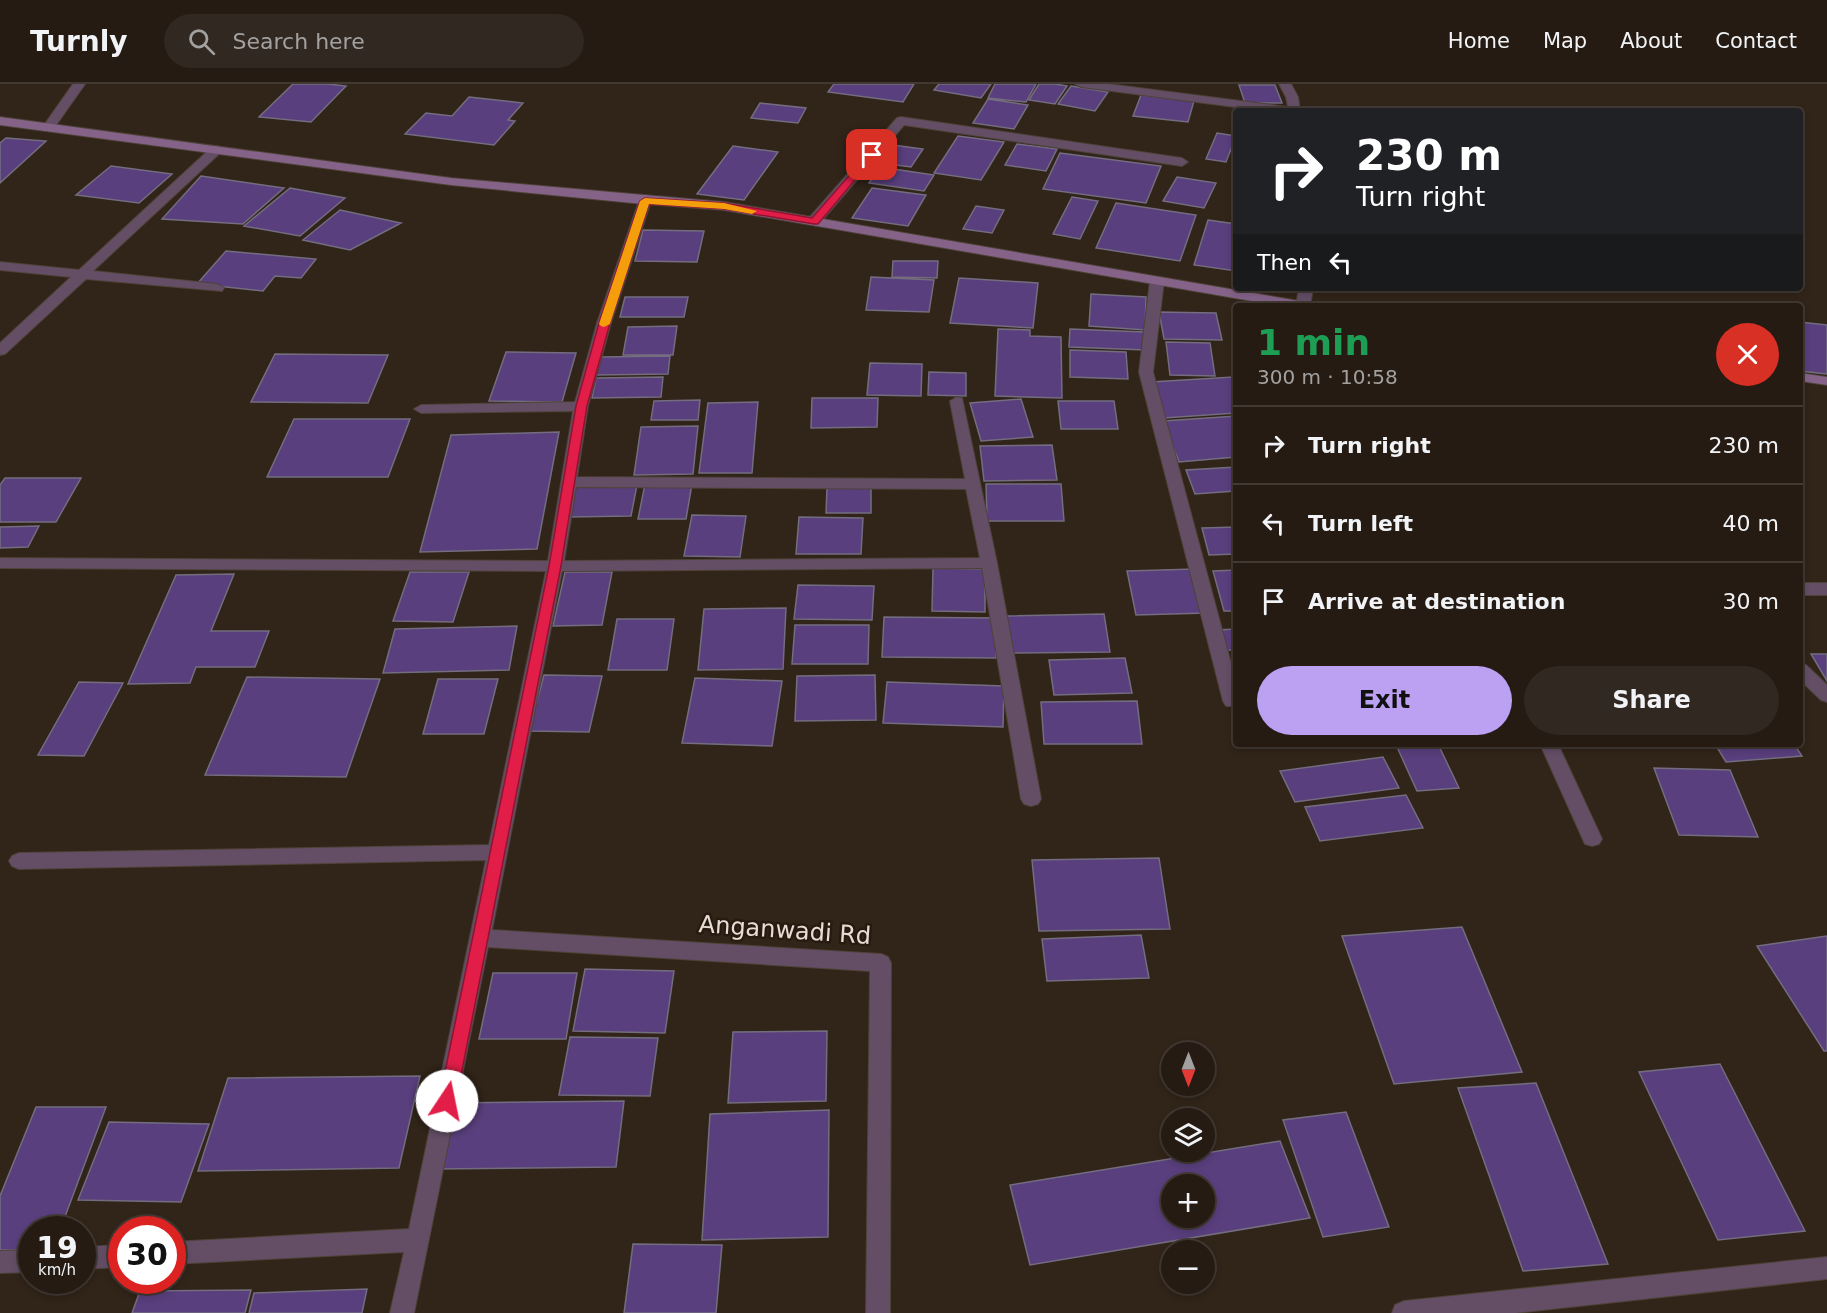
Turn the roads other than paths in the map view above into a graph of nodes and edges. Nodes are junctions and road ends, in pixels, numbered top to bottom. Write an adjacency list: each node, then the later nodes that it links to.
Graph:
1 (80, 84): 7 (street)
2 (1081, 84): 4 (street)
3 (1285, 84): 5 (street)
4 (1270, 108)
5 (1294, 108)
6 (0, 121): 7 (main road)
7 (48, 128): 8 (main road)
8 (216, 150): 10 (main road); 13 (street)
9 (1182, 162): 11 (street)
10 (645, 201): 11 (main road); 21 (street)
11 (814, 222): 14 (main road)
12 (0, 266): 13 (street)
13 (83, 274): 15 (street); 17 (street)
14 (1157, 281): 16 (main road); 32 (street)
15 (217, 288)
16 (1286, 303)
17 (0, 351)
18 (1803, 377): 19 (main road)
19 (1827, 381)
20 (957, 401): 24 (street)
21 (581, 406): 22 (street); 23 (street)
22 (421, 409)
23 (569, 482): 24 (street); 27 (street)
24 (972, 484): 26 (street)
25 (0, 563): 27 (street)
26 (989, 563): 27 (street); 34 (street)
27 (555, 566): 36 (street)
28 (1803, 589): 29 (street)
29 (1827, 589)
30 (1803, 672): 31 (street)
31 (1827, 696)
32 (1232, 701)
33 (1550, 747): 35 (street)
34 (1031, 799)
35 (1592, 839)
36 (497, 852): 37 (street); 38 (street)
37 (20, 861)
38 (480, 938): 39 (street); 45 (street, Anganwadi Rd)
39 (419, 1240): 40 (street); 44 (street)
40 (186, 1252)
41 (18, 1261): 42 (street)
42 (0, 1262)
43 (1827, 1268): 46 (street)
44 (402, 1313)
45 (878, 1313)
46 (1404, 1313)

